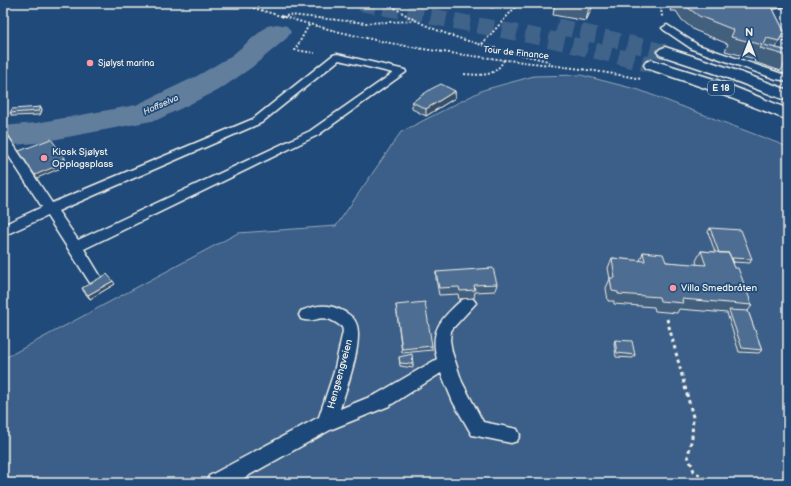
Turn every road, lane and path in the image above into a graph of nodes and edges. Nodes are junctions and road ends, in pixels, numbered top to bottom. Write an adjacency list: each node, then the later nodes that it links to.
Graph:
1 (238, 3): 5 (path, Tour de Finance)
2 (388, 3): 6 (path)
3 (519, 3): 9 (path)
4 (771, 4): 11 (path)
5 (282, 17): 6 (path); 7 (path, Tour de Finance)
6 (413, 21): 9 (path)
7 (309, 25): 12 (path); 13 (path, Tour de Finance)
8 (668, 28): 17 (lane)
9 (482, 44): 14 (path)
10 (665, 52): 19 (highway, E 18)
11 (788, 53)
12 (337, 57): 22 (lane); 24 (lane)
13 (504, 60): 14 (path, Tour de Finance); 16 (path)
14 (550, 64): 18 (path, Tour de Finance)
15 (652, 65): 20 (highway, E 18)
16 (464, 74)
17 (788, 78)
18 (643, 80)
19 (788, 96)
20 (788, 115)
21 (5, 142): 22 (lane)
22 (50, 209): 23 (lane); 24 (lane)
23 (3, 231)
24 (77, 247): 25 (lane)
25 (97, 282)
26 (468, 303): 29 (lane)
27 (307, 315): 30 (lane, Hengsengveien)
28 (667, 319): 33 (path)
29 (446, 361): 30 (lane, Hengsengveien); 31 (lane)
30 (326, 423): 32 (lane, Hengsengveien)
31 (511, 435)
32 (216, 483)
33 (710, 483)

